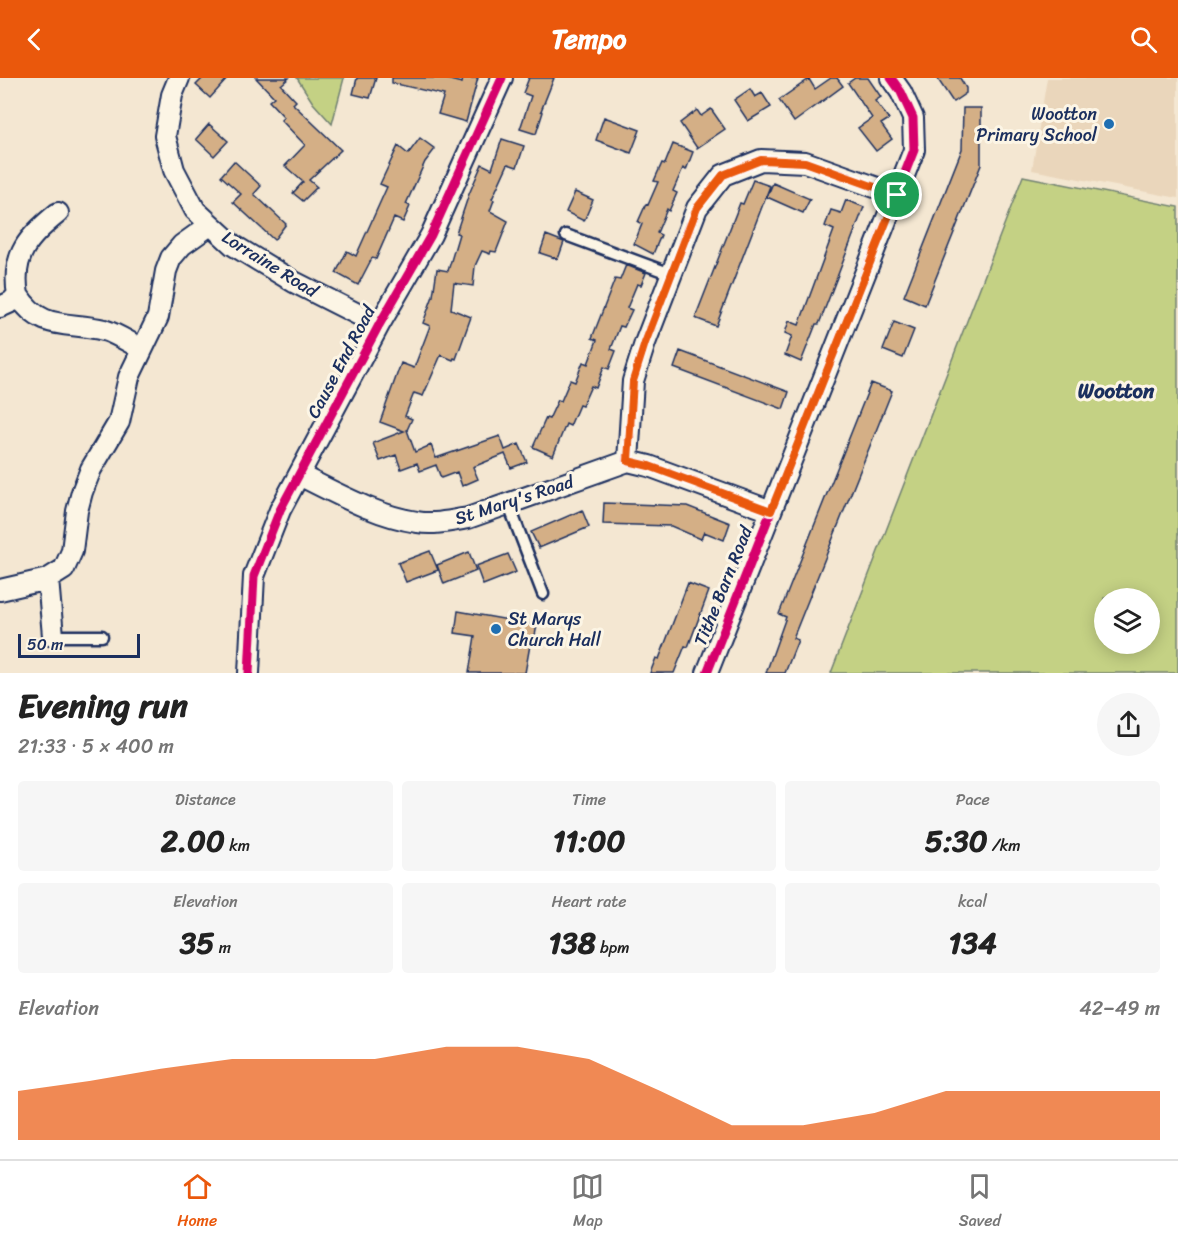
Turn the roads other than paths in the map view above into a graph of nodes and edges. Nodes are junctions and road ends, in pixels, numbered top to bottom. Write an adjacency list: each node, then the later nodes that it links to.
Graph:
1 (179, 78): 6 (street, Lorraine Road)
2 (502, 78): 11 (street, Cause End Road)
3 (891, 78): 4 (street, Tithe Barn Road)
4 (897, 195): 8 (street); 16 (street, Tithe Barn Road)
5 (58, 213): 9 (street)
6 (210, 225): 11 (street, Lorraine Road); 12 (street)
7 (566, 235): 8 (lane)
8 (671, 274): 13 (street)
9 (18, 295): 10 (street); 12 (street)
10 (0, 307)
11 (379, 325): 14 (street, Cause End Road)
12 (142, 349): 17 (street)
13 (628, 461): 15 (street, St Mary's Road); 16 (street)
14 (299, 475): 15 (street, St Mary's Road); 22 (street, Cause End Road)
15 (508, 503): 19 (lane)
16 (771, 511): 23 (street, Tithe Barn Road)
17 (48, 579): 18 (street); 20 (street)
18 (0, 590)
19 (543, 594)
20 (53, 636): 21 (lane)
21 (102, 636)
22 (249, 673)
23 (707, 673)

